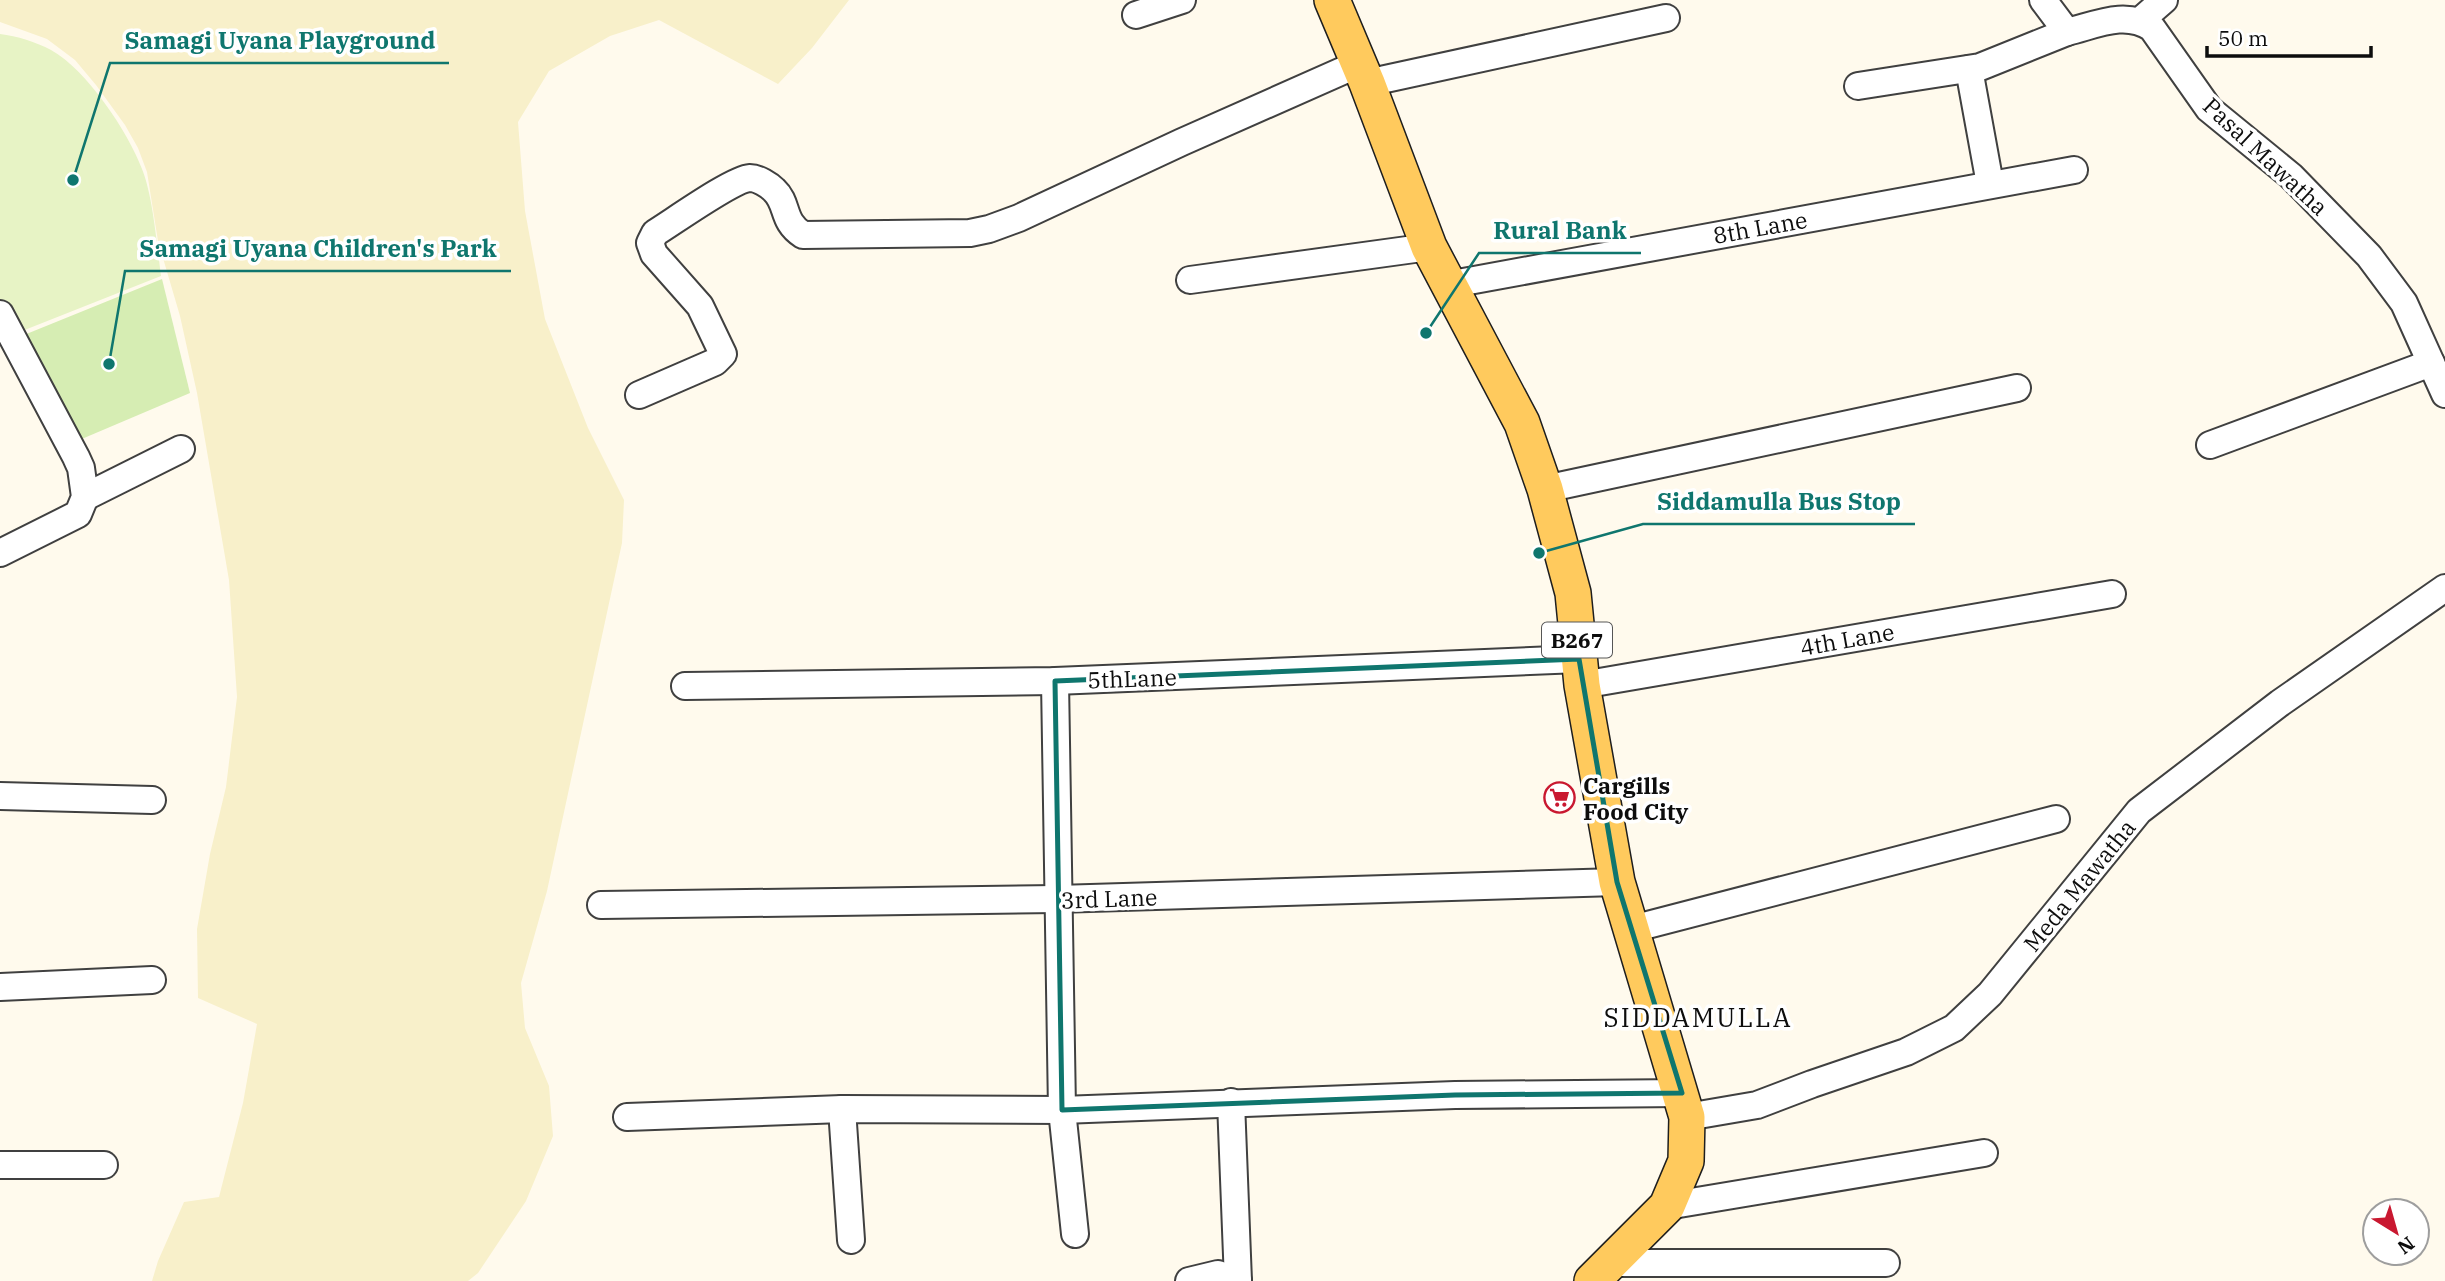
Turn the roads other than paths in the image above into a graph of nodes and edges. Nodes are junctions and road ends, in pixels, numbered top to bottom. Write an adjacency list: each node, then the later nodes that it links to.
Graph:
1 (1182, 0): 5 (street)
2 (1332, 0): 10 (main road, B267)
3 (2043, 0): 8 (street)
4 (2164, 0): 7 (street)
5 (1136, 15)
6 (1666, 18): 10 (street)
7 (2141, 20): 8 (street); 18 (street, Pasal Mawatha)
8 (2067, 32): 9 (street)
9 (1969, 69): 11 (street); 13 (street)
10 (1363, 74): 14 (main road, B267); 21 (street)
11 (1858, 86)
12 (2074, 170): 13 (street, 8th Lane)
13 (1990, 184): 16 (street, 8th Lane)
14 (1429, 247): 15 (street); 16 (main road, B267)
15 (1190, 279)
16 (1447, 285): 24 (main road, B267)
17 (0, 314): 25 (street)
18 (2431, 363): 20 (street, Pasal Mawatha); 22 (street)
19 (2017, 388): 24 (street)
20 (2445, 394)
21 (639, 395)
22 (2210, 445)
23 (181, 449): 25 (street)
24 (1545, 489): 29 (main road, B267)
25 (85, 497): 26 (street)
26 (0, 553)
27 (2445, 588): 42 (street, Meda Mawatha)
28 (2112, 594): 29 (street, 4th Lane)
29 (1581, 672): 30 (street, 5thLane); 35 (main road, B267)
30 (1055, 681): 31 (street, 5thLane); 36 (street)
31 (685, 686)
32 (0, 796): 33 (street)
33 (152, 800)
34 (2056, 819): 38 (street)
35 (1617, 882): 36 (street, 3rd Lane); 38 (main road, B267)
36 (1057, 899): 37 (street, 3rd Lane); 44 (street)
37 (601, 905)
38 (1632, 929): 42 (main road, B267)
39 (152, 981): 40 (street)
40 (0, 987)
41 (1231, 1102): 42 (street, Meda Mawatha); 44 (street, Meda Mawatha); 55 (street)
42 (1685, 1105): 49 (main road, B267)
43 (842, 1109): 44 (street, Meda Mawatha); 45 (street, Meda Mawatha); 51 (street)
44 (1062, 1110): 50 (street)
45 (627, 1117)
46 (1984, 1153): 49 (street)
47 (0, 1165): 48 (street)
48 (104, 1165)
49 (1667, 1206): 53 (main road, B267)
50 (1075, 1234)
51 (851, 1240)
52 (1886, 1263): 53 (street)
53 (1600, 1272)
54 (1189, 1281): 55 (street)
55 (1238, 1281)

